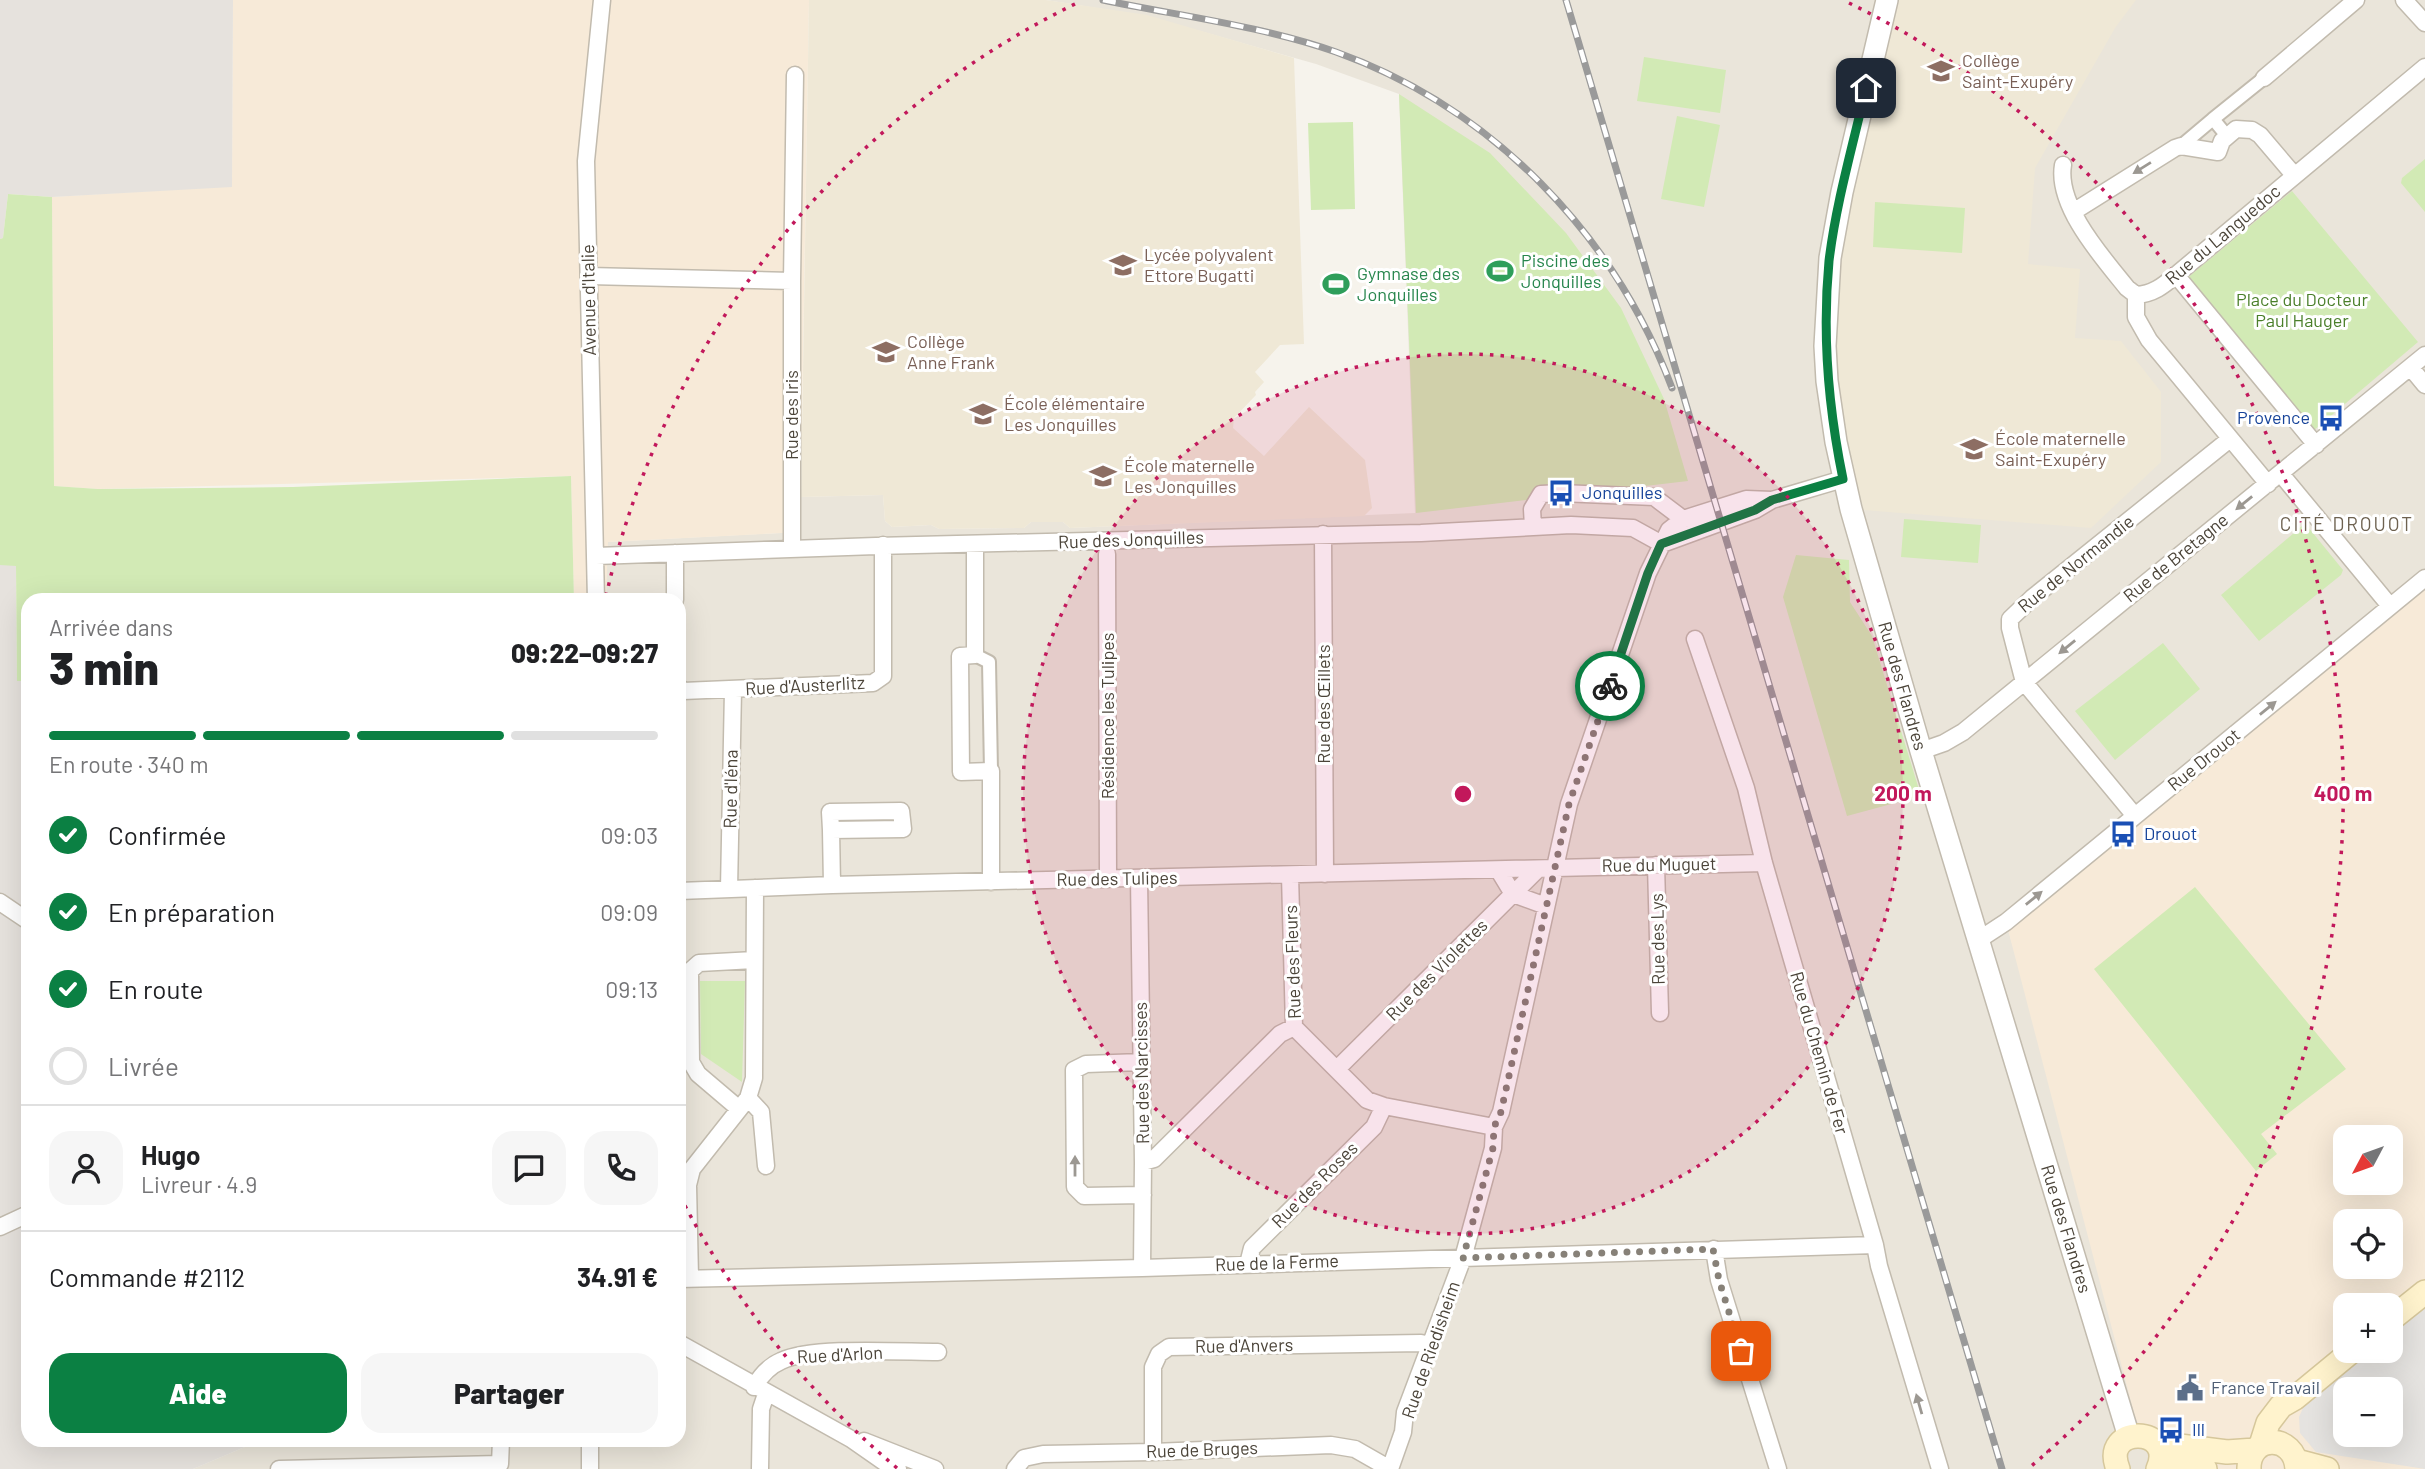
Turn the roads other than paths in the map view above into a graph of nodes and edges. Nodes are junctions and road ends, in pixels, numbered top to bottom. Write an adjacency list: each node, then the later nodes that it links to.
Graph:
1 (601, 0): 16 (street, Avenue d'Italie)
2 (1886, 0): 24 (street, Rue des Flandres)
3 (2356, 0): 8 (street)
4 (2404, 0): 5 (street)
5 (2425, 23)
6 (2425, 67): 13 (street, Rue du Languedoc)
7 (795, 75): 17 (street, Rue des Iris)
8 (2264, 78): 9 (street)
9 (2213, 119): 10 (street); 11 (street)
10 (2227, 136): 11 (street); 13 (street)
11 (2181, 146): 14 (street, one-way to 14)
12 (2063, 165): 14 (street)
13 (2294, 175): 15 (street, Rue du Languedoc)
14 (2074, 212): 18 (street)
15 (2176, 275): 18 (street, Rue du Languedoc); 23 (street)
16 (589, 276): 17 (street); 36 (street, Avenue d'Italie)
17 (792, 281): 33 (street, Rue des Iris)
18 (2136, 295): 22 (street)
19 (2425, 355): 20 (street, Rue de Bretagne)
20 (2411, 368): 21 (street); 23 (street, Rue de Bretagne)
21 (2425, 385)
22 (2230, 439): 25 (street); 43 (street, Rue de Normandie)
23 (2316, 446): 25 (street, Rue de Bretagne)
24 (1843, 479): 26 (street); 46 (street, Rue des Flandres)
25 (2274, 479): 40 (street); 43 (street, Rue de Bretagne, one-way to 43)
26 (1772, 500): 27 (street); 31 (street)
27 (1683, 519): 28 (street); 31 (street, Rue de Riedisheim)
28 (1533, 527): 29 (street, Rue des Jonquilles); 31 (street, Rue des Jonquilles)
29 (1323, 534): 30 (street, Rue des Jonquilles); 55 (street, Rue des Œillets)
30 (975, 544): 32 (street, Rue des Jonquilles); 42 (street)
31 (1661, 544): 52 (street, Rue de Riedisheim)
32 (883, 545): 33 (street, Rue des Jonquilles); 44 (street, Rue d'Austerlitz)
33 (792, 548): 34 (street, Rue des Jonquilles)
34 (675, 552): 36 (street, Rue des Jonquilles); 39 (street)
35 (1107, 554): 58 (street, Résidence les Tulipes)
36 (596, 556): 38 (street, Avenue d'Italie)
37 (2425, 578): 40 (street, Rue Drouot)
38 (596, 593)
39 (675, 593)
40 (2390, 606): 48 (street, Rue Drouot, one-way to 40)
41 (1695, 639): 50 (street, Rue du Chemin de Fer)
42 (975, 655): 47 (street); 47 (street)
43 (2024, 682): 46 (street, Rue de Bretagne); 48 (street, Rue de Normandie)
44 (733, 690): 45 (street, Rue d'Austerlitz); 62 (street, Rue d'Iéna)
45 (686, 691)
46 (1921, 751): 68 (street, Rue des Flandres)
47 (991, 771): 59 (street)
48 (2135, 817): 68 (street, Rue Drouot, one-way to 48)
49 (831, 830): 60 (street)
50 (1764, 863): 51 (street, Rue du Muguet); 82 (street, Rue du Chemin de Fer)
51 (1656, 865): 52 (street, Rue du Muguet); 70 (street, Rue des Lys)
52 (1555, 868): 53 (street, Rue des Tulipes); 66 (street, Rue de Riedisheim)
53 (1537, 870): 54 (street, Rue des Tulipes); 64 (street, Rue des Violettes)
54 (1499, 871): 55 (street, Rue des Tulipes); 64 (street)
55 (1325, 874): 56 (street, Rue des Tulipes)
56 (1290, 875): 57 (street, Rue des Tulipes); 71 (street, Rue des Fleurs)
57 (1139, 878): 58 (street, Rue des Tulipes); 72 (street, Rue des Narcisses)
58 (1108, 879): 59 (street, Rue des Tulipes)
59 (991, 882): 60 (street, Rue des Tulipes)
60 (832, 885): 61 (street, Rue des Tulipes)
61 (755, 888): 62 (street, Rue des Tulipes); 69 (street)
62 (729, 889): 63 (street, Rue des Tulipes)
63 (686, 891)
64 (1513, 894): 66 (street); 73 (street, Rue des Violettes)
65 (0, 902): 67 (street)
66 (1546, 906): 76 (street, Rue de Riedisheim)
67 (21, 916)
68 (1980, 939): 96 (street, Rue des Flandres)
69 (754, 960): 74 (street); 74 (street)
70 (1660, 1013)
71 (1294, 1027): 73 (street, Rue des Fleurs); 77 (street)
72 (1142, 1062): 77 (street, Rue des Narcisses); 79 (street, one-way to 72)
73 (1337, 1069): 75 (street, Rue des Fleurs)
74 (743, 1103): 78 (street); 83 (street)
75 (1384, 1106): 76 (street, Rue des Fleurs); 86 (street, Rue des Roses)
76 (1494, 1127): 85 (street, Rue de Riedisheim)
77 (1143, 1162): 79 (street, Rue des Narcisses)
78 (766, 1166)
79 (1143, 1195): 87 (street, Rue des Narcisses)
80 (21, 1217): 81 (street)
81 (0, 1227)
82 (1875, 1245): 84 (street, Rue de la Ferme); 112 (street, Rue du Chemin de Fer, one-way to 82)
83 (686, 1248)
84 (1713, 1249): 85 (street, Rue de la Ferme); 111 (street)
85 (1463, 1258): 86 (street, Rue de la Ferme); 91 (street, Rue de Riedisheim)
86 (1248, 1264): 87 (street, Rue de la Ferme)
87 (1142, 1268): 88 (street, Rue de la Ferme)
88 (686, 1279)
89 (2425, 1292): 90 (main road)
90 (2403, 1310)
91 (1430, 1345): 101 (street, Rue d'Anvers); 110 (street, Rue de Riedisheim)
92 (686, 1347): 95 (street)
93 (939, 1352): 95 (street, Rue d'Arlon)
94 (2337, 1363): 102 (main road)
95 (760, 1390): 97 (street); 106 (street)
96 (2130, 1437): 98 (main road); 103 (main road)
97 (851, 1439): 107 (street); 108 (street)
98 (2156, 1443): 102 (main road); 113 (main road)
99 (501, 1447): 104 (street)
100 (590, 1447): 105 (street)
101 (1153, 1452): 109 (street, Rue de Bruges); 110 (street, Rue de Bruges)
102 (2273, 1456): 115 (main road)
103 (2110, 1466)
104 (279, 1469)
105 (590, 1469)
106 (760, 1469)
107 (898, 1469)
108 (934, 1469)
109 (1015, 1469)
110 (1390, 1469)
111 (1778, 1469)
112 (1940, 1469)
113 (2159, 1469): 114 (main road)
114 (2205, 1469)
115 (2327, 1469)

